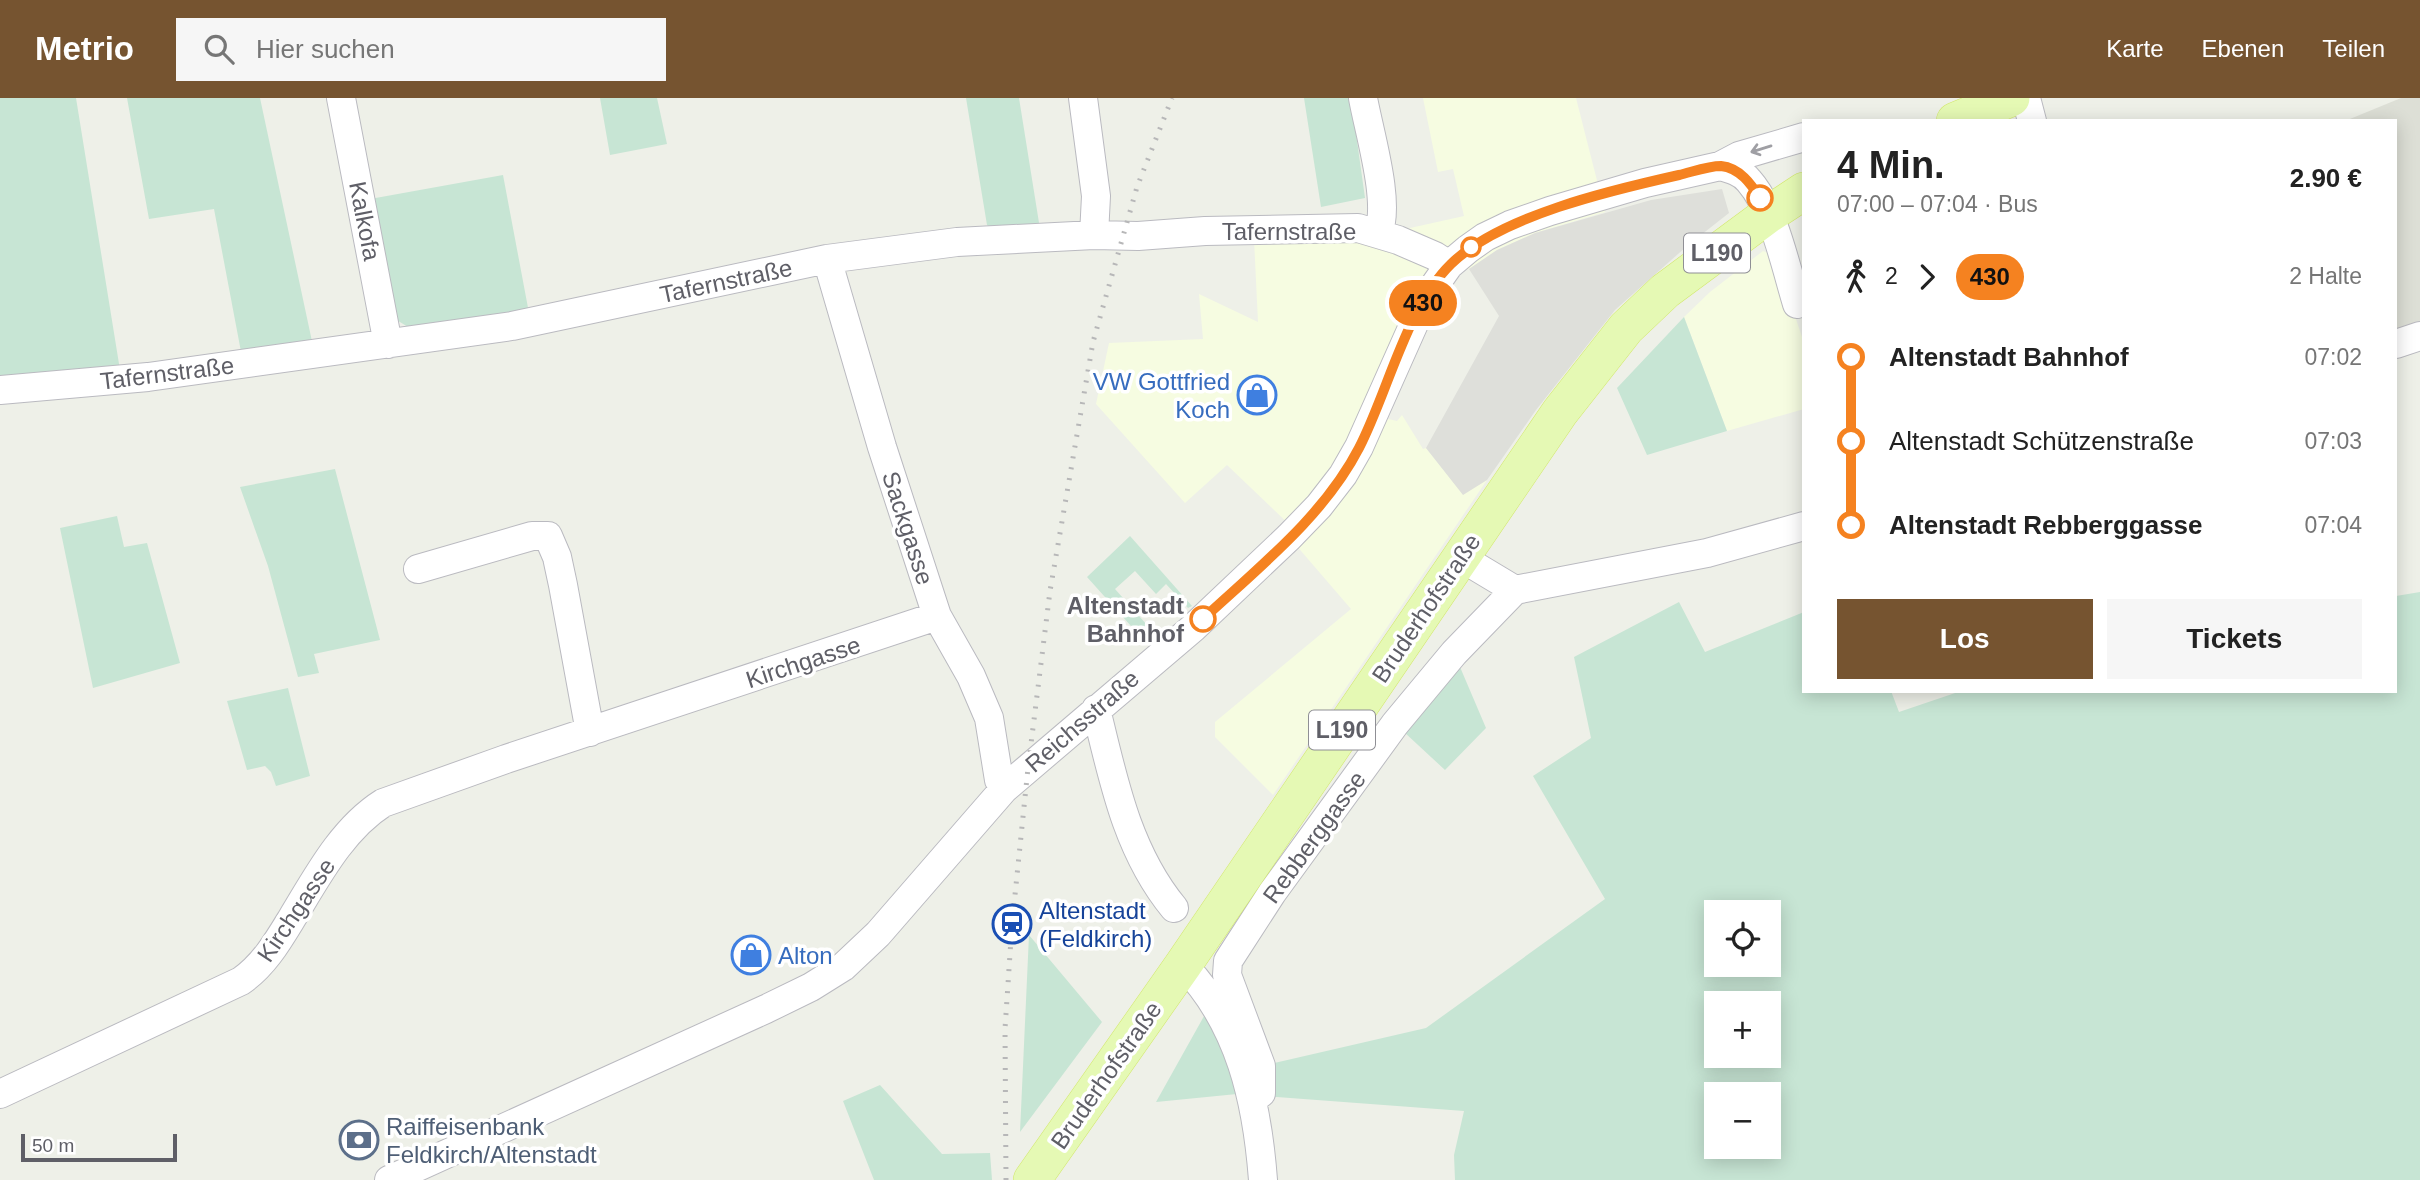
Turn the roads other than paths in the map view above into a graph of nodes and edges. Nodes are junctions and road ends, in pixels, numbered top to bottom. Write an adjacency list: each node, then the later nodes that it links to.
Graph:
1 (341, 98): 18 (street, Kalkofa)
2 (1083, 98): 13 (street)
3 (1363, 98): 12 (street)
4 (2011, 98): 6 (main road)
5 (2026, 98): 7 (street)
6 (1960, 119)
7 (2031, 119)
8 (1802, 138): 9 (street, Reichsstraße, one-way to 9)
9 (1720, 166): 11 (street); 15 (street, Reichsstraße)
10 (1802, 192): 11 (main road, L190)
11 (1769, 214): 16 (street); 22 (main road, Bruderhofstraße / L190)
12 (1378, 233): 13 (street, Tafernstraße); 15 (street, Tafernstraße)
13 (1094, 235): 14 (street, Tafernstraße)
14 (827, 259): 18 (street, Tafernstraße); 25 (street, Sackgasse)
15 (1449, 265): 26 (street, Reichsstraße)
16 (1797, 304)
17 (2420, 336): 19 (street)
18 (388, 344): 20 (street, Tafernstraße)
19 (2397, 344)
20 (0, 390)
21 (1802, 527): 24 (street)
22 (1460, 557): 24 (street); 30 (main road, Bruderhofstraße / L190)
23 (418, 569): 27 (street)
24 (1515, 590): 32 (street, Rebberggasse)
25 (937, 616): 27 (street, Kirchgasse); 28 (street, Sackgasse)
26 (1096, 709): 28 (street, Reichsstraße); 29 (street)
27 (590, 732): 31 (street, Kirchgasse)
28 (1004, 789): 33 (street, Reichsstraße)
29 (1174, 908)
30 (1184, 964): 32 (street); 34 (main road, Bruderhofstraße / L190)
31 (0, 1094)
32 (1253, 1099): 35 (street)
33 (389, 1180)
34 (1032, 1180)
35 (1263, 1180)

